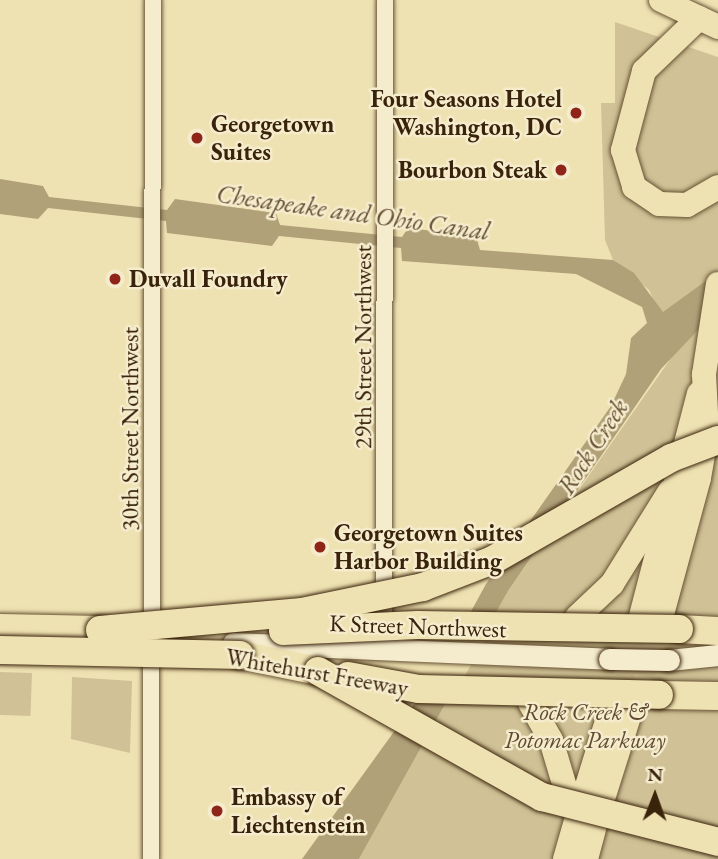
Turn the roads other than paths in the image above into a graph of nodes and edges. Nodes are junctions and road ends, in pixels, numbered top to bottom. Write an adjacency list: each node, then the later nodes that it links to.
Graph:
1 (153, 0): 16 (street, 30th Street Northwest)
2 (385, 0): 18 (street, 29th Street Northwest)
3 (662, 0): 4 (main road)
4 (708, 22): 5 (main road)
5 (718, 187)
6 (718, 284): 7 (main road)
7 (714, 333): 9 (main road)
8 (718, 440): 13 (highway, bridge)
9 (699, 473): 10 (main road); 11 (main road)
10 (577, 617)
11 (660, 621): 13 (highway, Whitehurst Freeway, bridge); 14 (highway, Whitehurst Freeway)
12 (0, 628): 13 (highway, Whitehurst Freeway)
13 (100, 630)
14 (718, 631)
15 (0, 638): 16 (main road, K Street Northwest)
16 (152, 641): 18 (main road, K Street Northwest); 29 (street, 30th Street Northwest)
17 (0, 650): 22 (highway, Whitehurst Freeway, bridge)
18 (384, 653): 20 (main road, K Street Northwest, bridge)
19 (718, 656): 20 (main road, K Street Northwest)
20 (675, 660): 21 (main road, K Street Northwest)
21 (718, 665)
22 (318, 671): 23 (highway, Whitehurst Freeway, bridge); 27 (highway, bridge)
23 (718, 696)
24 (530, 703): 26 (main road)
25 (621, 710): 26 (main road)
26 (581, 809): 28 (main road)
27 (718, 842)
28 (573, 856)
29 (151, 859)

